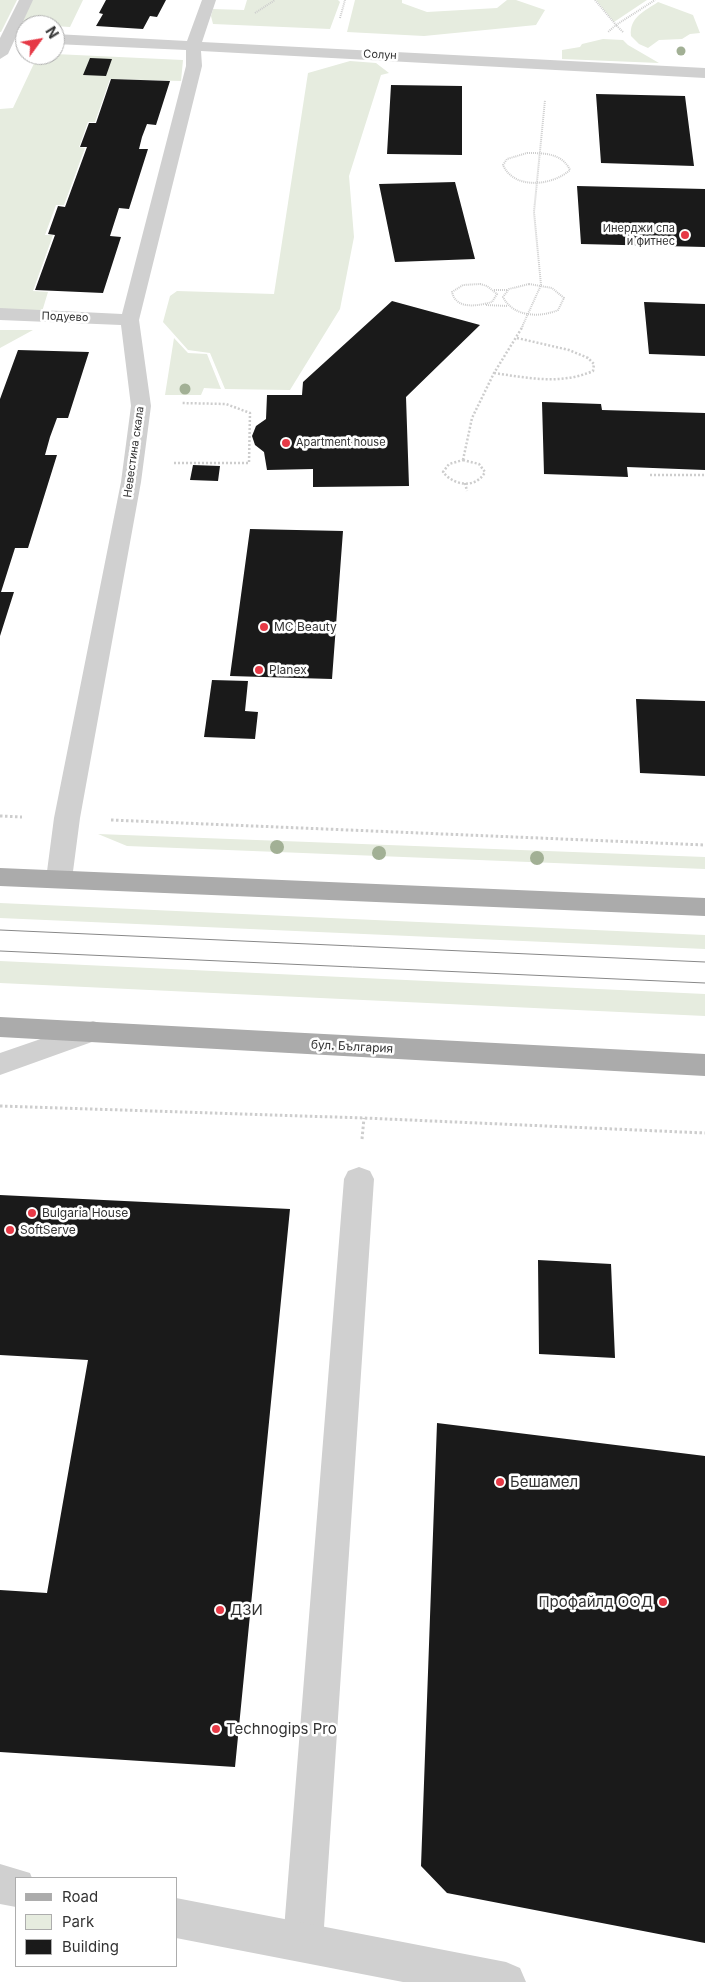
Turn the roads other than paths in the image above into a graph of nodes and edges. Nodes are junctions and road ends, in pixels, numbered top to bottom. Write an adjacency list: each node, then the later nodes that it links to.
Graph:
1 (26, 0): 3 (street)
2 (209, 0): 5 (street, Невестина скала)
3 (12, 36): 6 (street)
4 (65, 40): 5 (street, Солун)
5 (192, 46): 7 (street, Солун); 9 (street, Невестина скала)
6 (0, 54)
7 (705, 73)
8 (0, 314): 9 (street, Подуево)
9 (130, 320): 11 (street, Невестина скала)
10 (0, 877): 11 (main road)
11 (59, 879): 12 (main road)
12 (705, 907)
13 (0, 1027): 14 (main road, бул. България)
14 (93, 1031): 15 (street); 16 (main road, бул. България)
15 (0, 1064)
16 (705, 1065)
17 (359, 1179): 21 (street)
18 (0, 1884): 19 (street)
19 (15, 1887)
20 (178, 1918): 21 (street)
21 (303, 1942): 22 (street)
22 (506, 1982)

